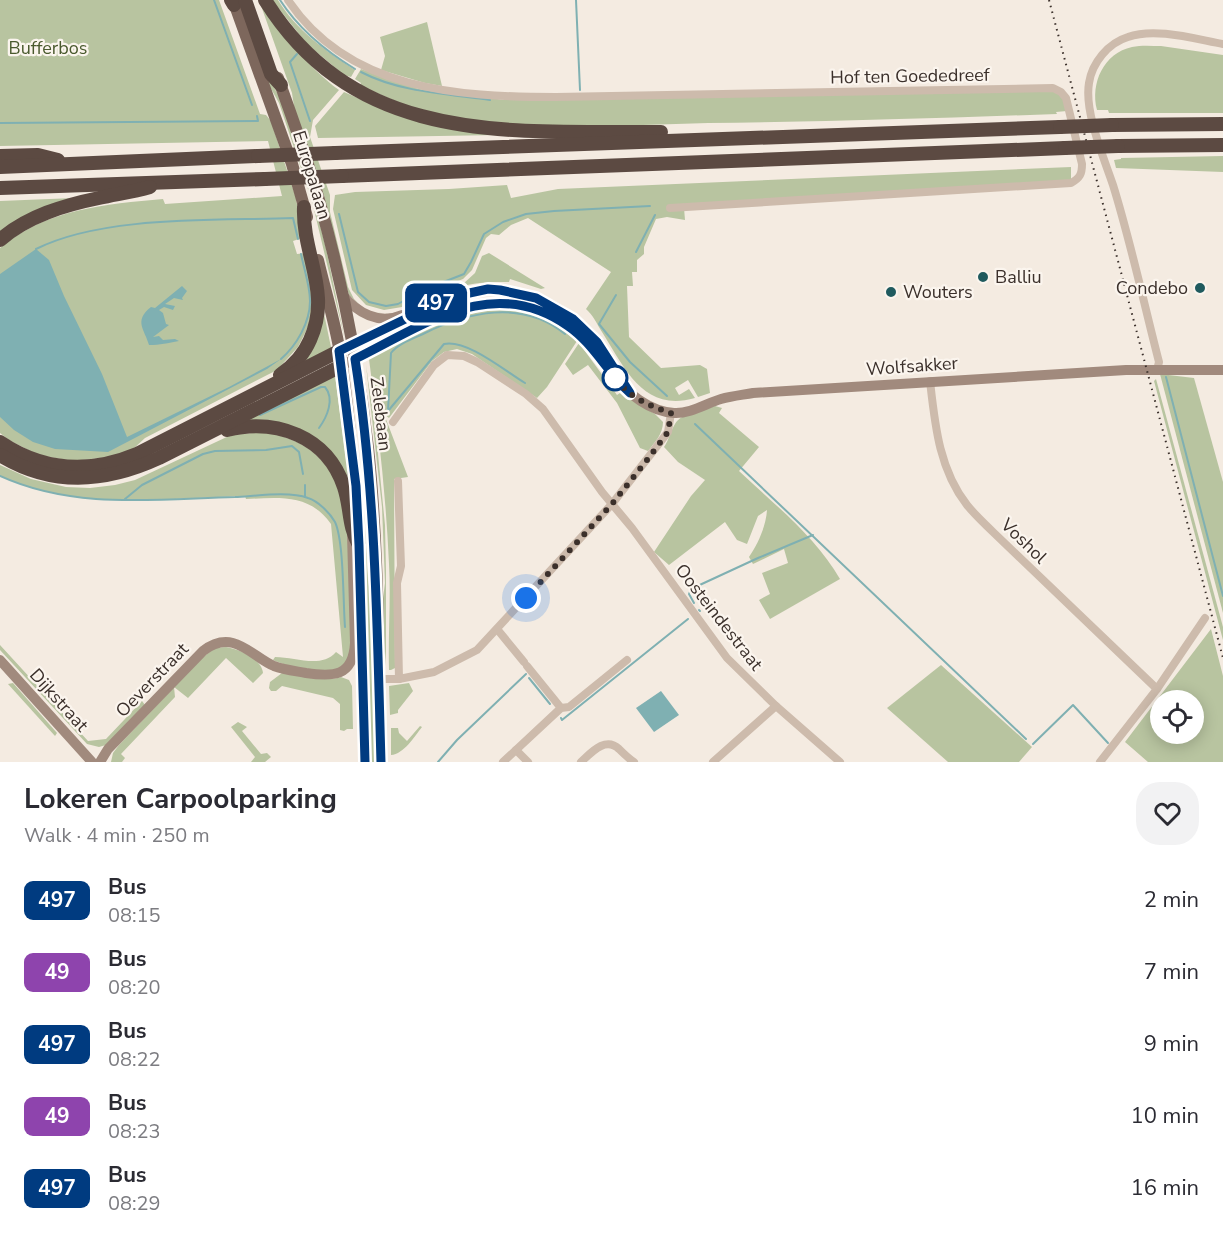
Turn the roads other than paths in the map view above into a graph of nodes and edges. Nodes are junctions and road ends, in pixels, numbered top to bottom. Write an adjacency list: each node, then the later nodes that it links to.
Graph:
1 (251, 0): 6 (main road, Europalaan)
2 (264, 0): 8 (highway)
3 (288, 0): 16 (street, Hof ten Goededreef)
4 (236, 1): 6 (highway); 15 (main road, Europalaan)
5 (1223, 44): 24 (street)
6 (281, 85): 19 (main road, Europalaan)
7 (1223, 124): 8 (highway, bridge)
8 (698, 139): 11 (highway, bridge)
9 (1223, 145): 13 (highway, bridge)
10 (0, 156): 11 (highway)
11 (77, 164): 12 (highway)
12 (0, 167)
13 (166, 181): 14 (highway); 17 (highway)
14 (0, 188)
15 (304, 207): 21 (main road, Europalaan); 31 (highway)
16 (670, 208)
17 (0, 240)
18 (475, 291): 19 (street); 20 (street); 27 (street)
19 (342, 294): 20 (main road, Europalaan)
20 (353, 345): 21 (street); 22 (main road, Europalaan)
21 (339, 351): 23 (main road, Europalaan); 31 (highway)
22 (355, 359): 23 (street); 27 (street); 42 (main road, Zelebaan)
23 (341, 366): 33 (highway); 37 (main road, Zelebaan)
24 (1157, 370): 25 (street, Wolfsakker); 26 (street, Wolfsakker)
25 (1223, 370)
26 (930, 381): 28 (street, Wolfsakker); 44 (street, Voshol)
27 (630, 393): 28 (street)
28 (671, 413): 35 (street)
29 (393, 422): 35 (street, Oosteindestraat)
30 (0, 442): 31 (highway)
31 (137, 454)
32 (0, 455): 33 (highway)
33 (113, 476): 36 (highway)
34 (398, 481): 43 (street)
35 (612, 504): 39 (street); 45 (street, Oosteindestraat)
36 (351, 531): 37 (highway); 49 (street, Oeverstraat)
37 (359, 545): 50 (main road, Zelebaan)
38 (1205, 618): 44 (street)
39 (497, 629): 43 (street); 46 (street)
40 (0, 660): 48 (street, Dijkstraat)
41 (627, 660): 46 (street)
42 (379, 679): 43 (street); 51 (main road, Zelebaan)
43 (399, 679)
44 (1157, 689): 58 (street)
45 (776, 706): 56 (street); 57 (street, Oosteindestraat)
46 (561, 708): 47 (street)
47 (516, 750): 52 (street); 53 (street)
48 (93, 762): 49 (street)
49 (100, 762)
50 (365, 762)
51 (381, 762)
52 (503, 762)
53 (528, 762)
54 (581, 762): 55 (street)
55 (634, 762)
56 (713, 762)
57 (840, 762)
58 (1100, 762)

